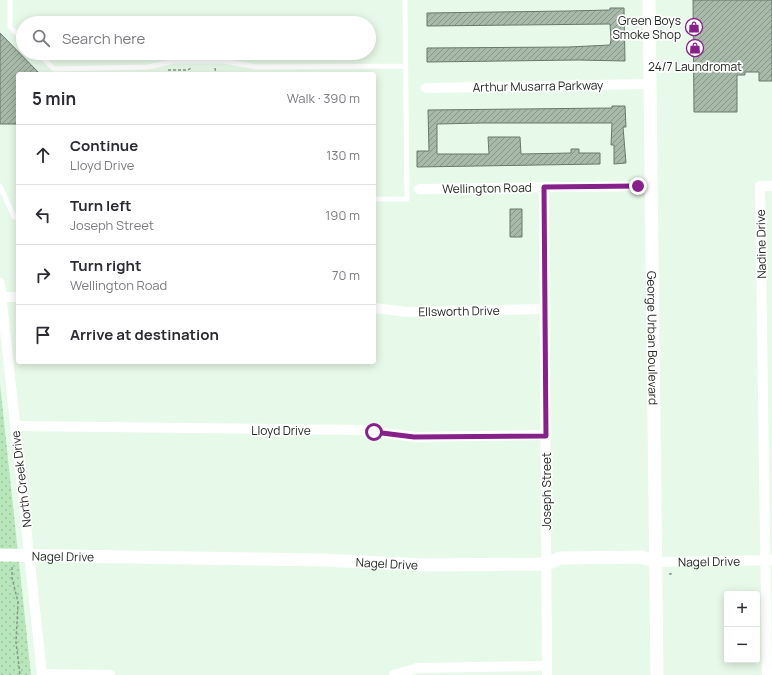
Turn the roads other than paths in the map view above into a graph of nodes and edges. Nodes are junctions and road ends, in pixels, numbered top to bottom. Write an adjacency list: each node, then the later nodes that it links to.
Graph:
1 (10, 0): 4 (lane)
2 (405, 0): 6 (lane)
3 (649, 0): 7 (street, George Urban Boulevard)
4 (16, 33)
5 (45, 60): 6 (lane)
6 (406, 66): 14 (lane)
7 (650, 84): 8 (street, Arthur Musarra Parkway); 10 (street, George Urban Boulevard)
8 (426, 88)
9 (0, 186): 15 (lane)
10 (651, 186): 12 (street, Wellington Road); 26 (street, George Urban Boulevard)
11 (772, 186): 25 (street, Nadine Drive)
12 (544, 187): 13 (street, Wellington Road); 20 (street, Joseph Street)
13 (419, 189)
14 (376, 199)
15 (16, 217)
16 (0, 283): 17 (street, North Creek Drive)
17 (2, 297): 18 (street); 21 (street, North Creek Drive)
18 (16, 297)
19 (376, 308): 20 (street, Ellsworth Drive)
20 (545, 309): 22 (street, Joseph Street)
21 (15, 426): 22 (street, Lloyd Drive); 24 (street, North Creek Drive)
22 (546, 436): 27 (street, Joseph Street)
23 (0, 555): 24 (street, Nagel Drive)
24 (30, 555): 27 (street, Nagel Drive); 29 (street, North Creek Drive)
25 (769, 560): 26 (street, Nagel Drive); 33 (street, Nadine Drive)
26 (656, 562): 27 (street, Nagel Drive); 32 (street, George Urban Boulevard)
27 (546, 564): 28 (street, Joseph Street)
28 (547, 671): 31 (street)
29 (42, 674): 30 (street)
30 (110, 675)
31 (394, 675)
32 (657, 675)
33 (767, 675)

